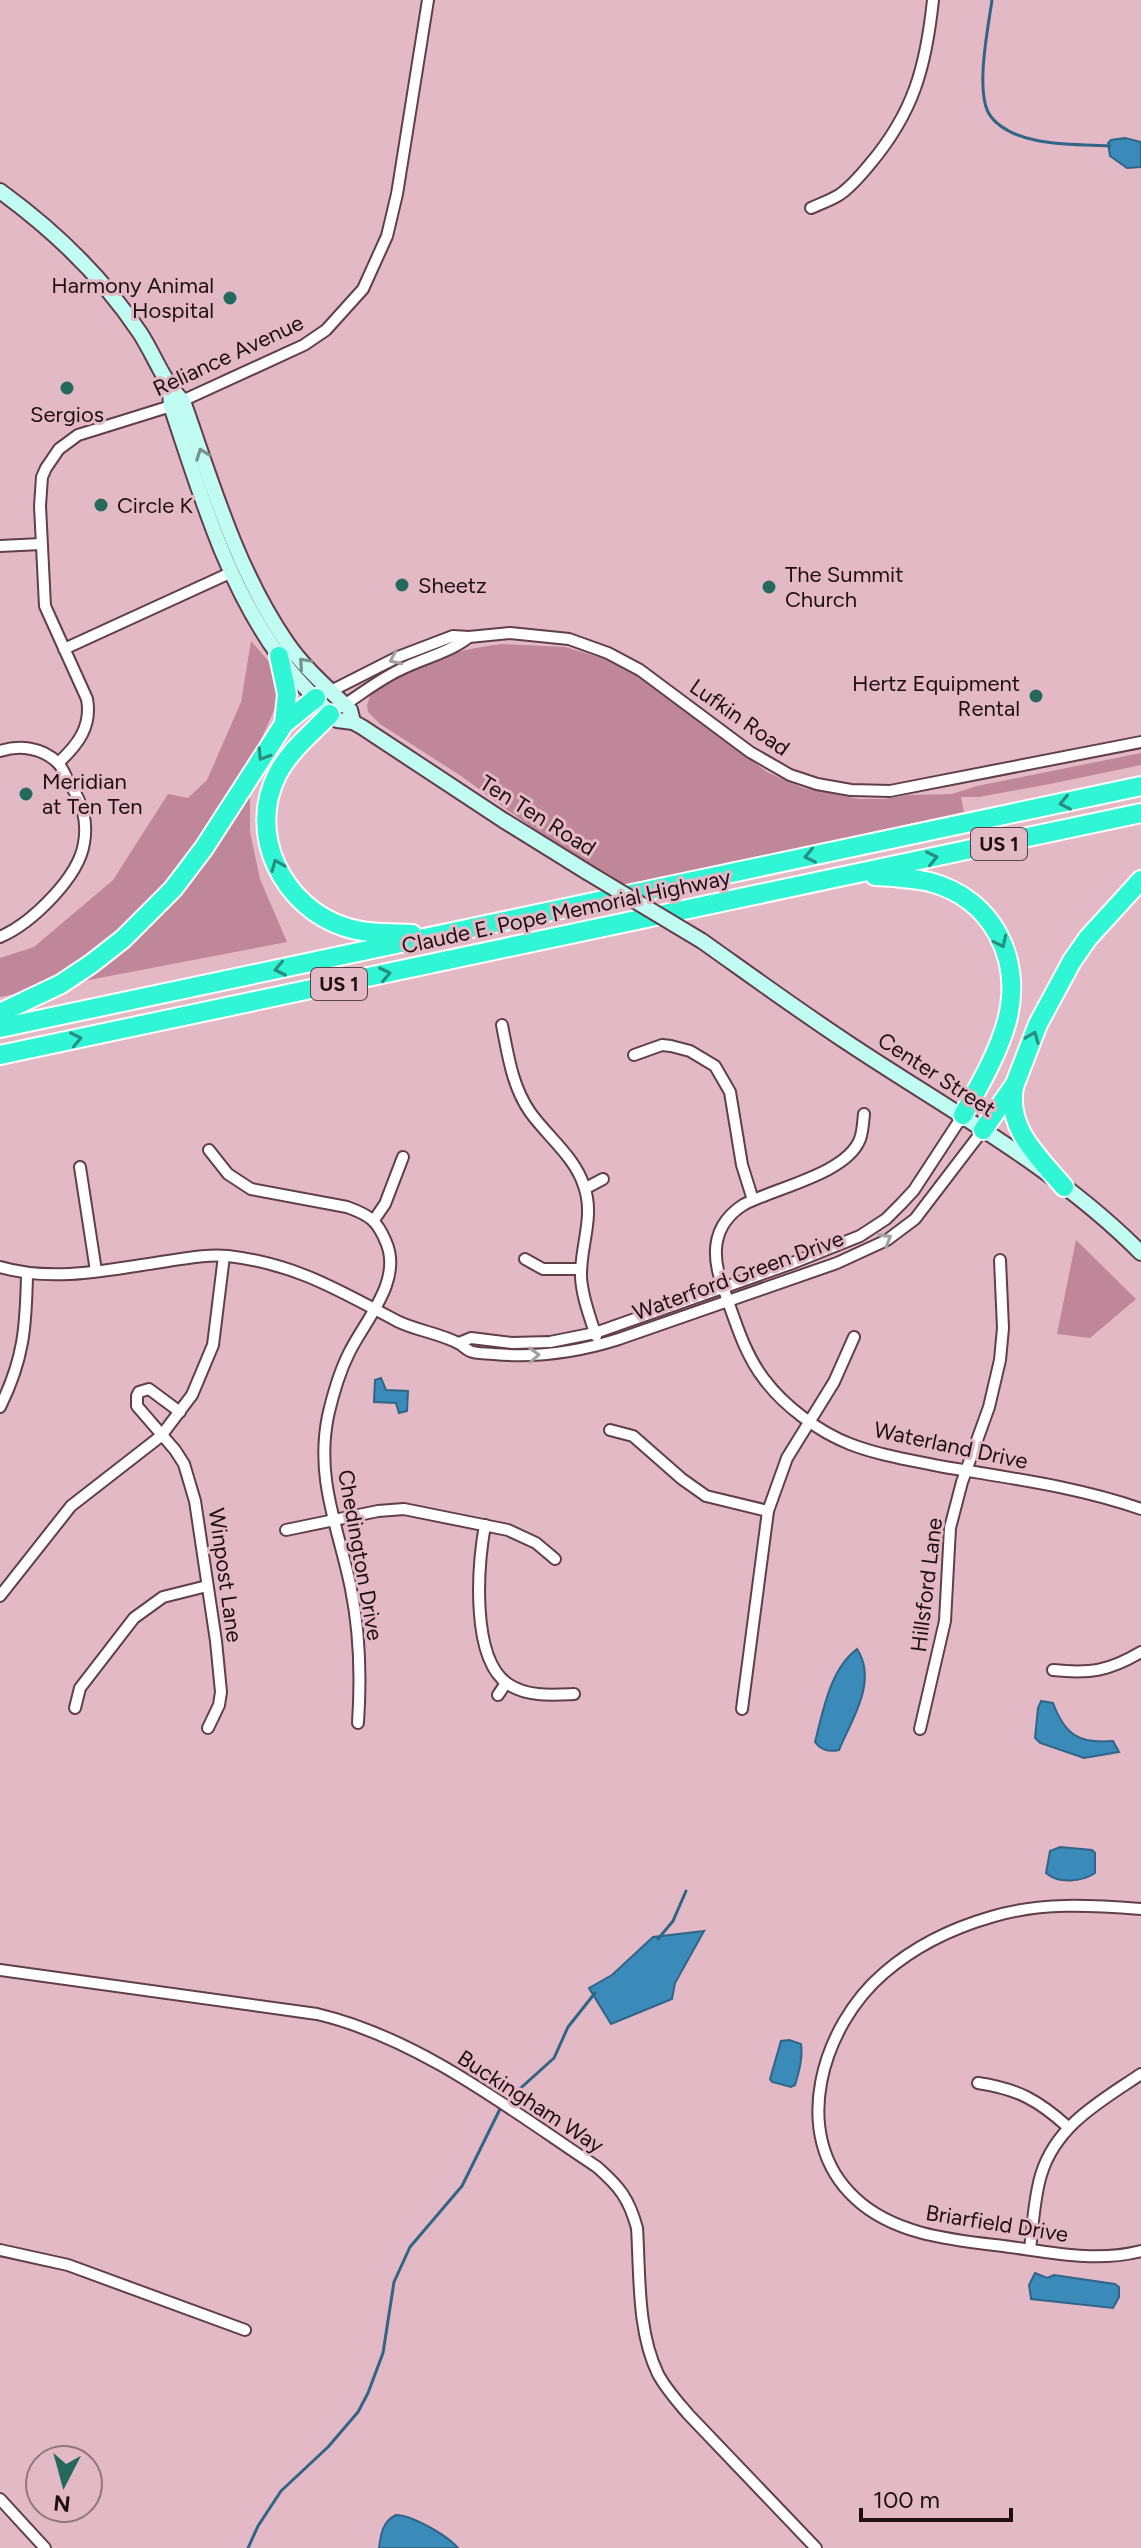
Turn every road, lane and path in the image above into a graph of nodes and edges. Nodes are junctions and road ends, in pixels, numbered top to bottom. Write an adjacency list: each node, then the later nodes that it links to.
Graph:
1 (428, 0): 5 (street, Reliance Avenue)
2 (933, 0): 4 (street)
3 (0, 191): 5 (main road, Ten Ten Road)
4 (811, 208)
5 (177, 404): 6 (street, Reliance Avenue); 8 (main road, Ten Ten Road); 12 (main road, Ten Ten Road, one-way to 5)
6 (41, 544): 7 (street); 10 (street, Reliance Avenue)
7 (0, 546)
8 (230, 573): 10 (street); 11 (main road, Ten Ten Road)
9 (469, 637): 12 (street, Lufkin Road, one-way to 12); 13 (street, Lufkin Road); 15 (street, Lufkin Road)
10 (64, 649): 17 (street, Reliance Avenue)
11 (279, 656): 12 (main road, Ten Ten Road); 14 (highway)
12 (323, 695): 13 (main road, Ten Ten Road); 14 (highway)
13 (338, 709): 22 (highway, one-way to 13); 24 (main road, Ten Ten Road, bridge)
14 (284, 724): 25 (highway, one-way to 25)
15 (1141, 742)
16 (0, 751): 17 (street)
17 (58, 763): 23 (street)
18 (1141, 786): 22 (highway, Claude E. Pope Memorial Highway / US 1, one-way to 22)
19 (1141, 813): 20 (highway, Claude E. Pope Memorial Highway / US 1, one-way to 19)
20 (856, 874): 28 (highway, Claude E. Pope Memorial Highway / US 1, one-way to 20); 32 (highway, one-way to 32)
21 (1141, 880): 30 (highway, one-way to 21)
22 (438, 935): 27 (highway, Claude E. Pope Memorial Highway / US 1, one-way to 27)
23 (0, 937)
24 (702, 941): 32 (main road, Center Street)
25 (0, 1013)
26 (502, 1025): 39 (street)
27 (0, 1028)
28 (0, 1055)
29 (634, 1055): 40 (street)
30 (1015, 1084): 33 (highway); 38 (highway)
31 (864, 1114): 40 (street, Waterland Drive)
32 (963, 1115): 33 (main road, Center Street); 50 (street, Waterford Green Drive)
33 (983, 1130): 38 (main road, Center Street); 51 (street, Waterford Green Drive, one-way to 33)
34 (209, 1150): 41 (street)
35 (403, 1157): 41 (street)
36 (80, 1167): 48 (street)
37 (603, 1179): 39 (street)
38 (1064, 1187): 42 (main road, Center Street)
39 (586, 1188): 47 (street)
40 (753, 1200): 50 (street, Waterland Drive)
41 (374, 1220): 52 (street, Chedington Drive)
42 (1141, 1253)
43 (224, 1256): 48 (street, Waterford Green Drive); 52 (street, Waterford Green Drive); 58 (street)
44 (525, 1259): 47 (street)
45 (1000, 1260): 62 (street, Hillsford Lane)
46 (0, 1267): 49 (street, Waterford Green Drive)
47 (581, 1269): 53 (street)
48 (96, 1271): 49 (street, Waterford Green Drive)
49 (27, 1274): 57 (street)
50 (723, 1288): 51 (street, Waterland Drive); 53 (street, Waterford Green Drive)
51 (727, 1300): 56 (street, Waterford Green Drive); 59 (street, Waterland Drive)
52 (374, 1308): 55 (street, Waterford Green Drive); 65 (street, Chedington Drive)
53 (595, 1333): 55 (street, Waterford Green Drive); 56 (street)
54 (854, 1337): 59 (street)
55 (459, 1343): 56 (street, Waterford Green Drive, one-way to 56)
56 (599, 1346)
57 (0, 1407)
58 (180, 1412): 61 (street); 61 (street, Winpost Lane)
59 (808, 1420): 62 (street, Waterland Drive); 64 (street)
60 (610, 1430): 64 (street)
61 (161, 1436): 69 (street, Winpost Lane); 70 (street)
62 (967, 1471): 63 (street, Waterland Drive); 80 (street, Hillsford Lane)
63 (1141, 1509)
64 (768, 1511): 77 (street)
65 (333, 1520): 66 (street); 67 (street); 78 (street, Chedington Drive)
66 (485, 1525): 68 (street); 73 (street)
67 (286, 1530)
68 (555, 1559)
69 (207, 1586): 76 (street); 79 (street, Winpost Lane)
70 (0, 1596)
71 (1141, 1652): 72 (street)
72 (1053, 1670)
73 (506, 1683): 74 (street); 75 (street)
74 (574, 1694)
75 (498, 1695)
76 (75, 1708)
77 (742, 1709)
78 (358, 1723)
79 (208, 1728)
80 (920, 1729)
81 (1141, 1909): 86 (street, Briarfield Drive)
82 (0, 1970): 92 (street, Buckingham Way)
83 (1141, 2074): 85 (street)
84 (978, 2083): 85 (street)
85 (1068, 2127): 86 (street)
86 (1030, 2249): 88 (street, Briarfield Drive)
87 (0, 2250): 89 (street)
88 (1141, 2251)
89 (245, 2330)
90 (0, 2499): 91 (street)
91 (45, 2548)
92 (816, 2548)

